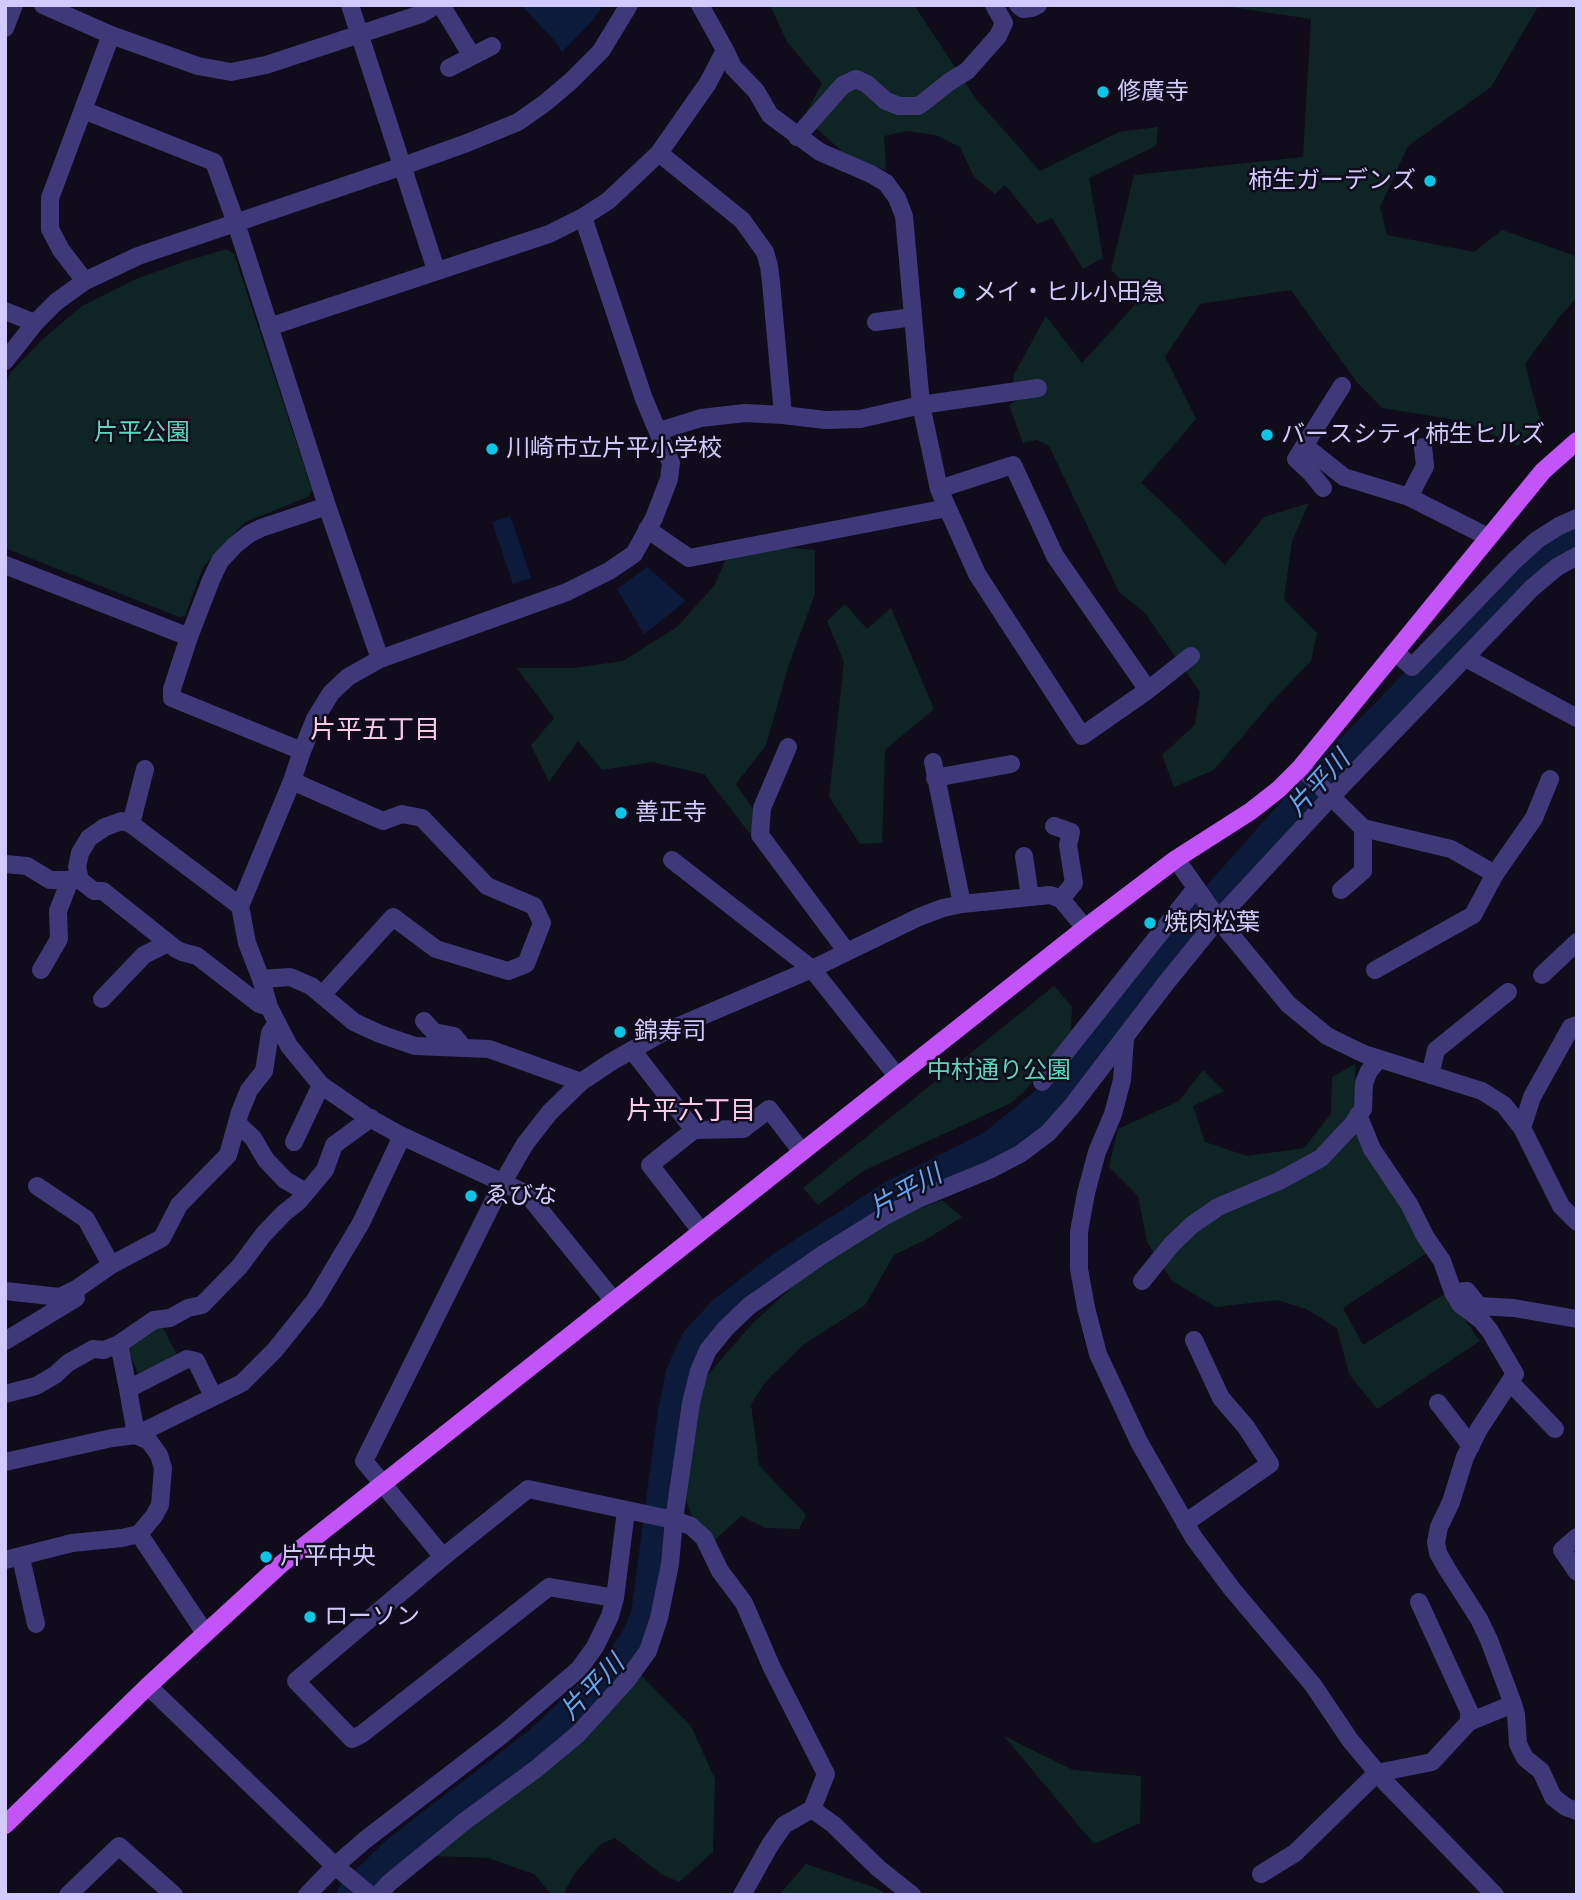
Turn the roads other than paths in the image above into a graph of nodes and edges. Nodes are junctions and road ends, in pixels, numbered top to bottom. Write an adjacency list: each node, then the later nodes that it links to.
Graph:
1 (14, 5): 10 (street)
2 (43, 5): 12 (street)
3 (350, 5): 11 (street)
4 (439, 5): 11 (street); 15 (street)
5 (629, 5): 20 (street)
6 (700, 5): 14 (street)
7 (994, 5): 18 (street)
8 (1018, 5): 9 (street)
9 (1038, 5)
10 (5, 28)
11 (359, 34): 12 (street); 20 (street)
12 (111, 35): 17 (street)
13 (492, 46): 15 (street)
14 (725, 50): 18 (street); 19 (street)
15 (472, 56): 16 (street)
16 (449, 68)
17 (83, 110): 22 (street); 24 (street)
18 (797, 136): 26 (street)
19 (659, 153): 21 (street); 34 (street)
20 (403, 166): 22 (street); 23 (street)
21 (583, 217): 23 (street); 35 (street)
22 (236, 223): 24 (street); 29 (street)
23 (436, 270): 29 (street)
24 (85, 281): 28 (street)
25 (5, 311): 28 (street)
26 (913, 317): 27 (street); 33 (street)
27 (876, 322)
28 (35, 323): 30 (street)
29 (269, 327): 42 (street)
30 (5, 361)
31 (1342, 386): 37 (street)
32 (1038, 388): 33 (street)
33 (921, 405): 34 (street); 40 (street)
34 (783, 415): 35 (street)
35 (659, 431): 45 (street)
36 (1577, 441): 46 (main road)
37 (1304, 446): 39 (street); 41 (street)
38 (1423, 447): 41 (street)
39 (1323, 488)
40 (939, 489): 43 (street); 54 (street)
41 (1409, 497): 46 (street)
42 (327, 506): 49 (street); 53 (street)
43 (947, 508): 45 (street); 54 (street)
44 (1577, 519): 50 (street)
45 (647, 529): 53 (street)
46 (1488, 537): 50 (main road)
47 (1577, 555): 52 (street)
48 (5, 565): 49 (street)
49 (189, 637): 57 (street)
50 (1395, 652): 60 (main road)
51 (1191, 656): 54 (street)
52 (1466, 658): 55 (street); 63 (street)
53 (380, 659): 57 (street)
54 (1148, 690)
55 (1577, 718)
56 (788, 747): 82 (street)
57 (302, 751): 62 (street)
58 (1011, 764): 77 (street)
59 (145, 769): 64 (street)
60 (1305, 770): 63 (street); 68 (main road)
61 (1550, 779): 71 (street)
62 (292, 781): 78 (street); 89 (street)
63 (1332, 796): 65 (street); 76 (street)
64 (131, 824): 72 (street); 78 (street)
65 (1363, 828): 71 (street); 73 (street)
66 (1063, 829): 75 (street)
67 (1024, 856): 74 (street)
68 (1176, 859): 76 (street); 79 (main road)
69 (672, 860): 83 (street)
70 (5, 864): 72 (street)
71 (1495, 874): 85 (street)
72 (75, 880): 81 (street); 84 (street)
73 (1341, 890)
74 (1030, 897): 75 (street); 77 (street)
75 (1061, 900): 79 (street)
76 (1207, 902): 94 (street); 97 (street); 101 (street)
77 (962, 904): 82 (street)
78 (240, 906): 87 (street)
79 (1085, 928): 99 (main road)
80 (1577, 942): 86 (street)
81 (168, 943): 90 (street); 91 (street)
82 (847, 952): 83 (street)
83 (812, 969): 96 (street); 99 (street)
84 (41, 970)
85 (1375, 970)
86 (1542, 975)
87 (261, 979): 89 (street); 91 (street)
88 (1508, 992): 98 (street)
89 (322, 995): 95 (street)
90 (102, 999)
91 (273, 1015): 102 (street); 105 (street)
92 (424, 1021): 95 (street)
93 (1577, 1025): 106 (street)
94 (1125, 1038): 137 (street); 138 (street)
95 (463, 1047): 100 (street)
96 (632, 1050): 100 (street); 107 (street)
97 (1379, 1059): 98 (street); 103 (street)
98 (1430, 1075): 106 (street)
99 (897, 1076): 110 (main road)
100 (581, 1082): 111 (street)
101 (1042, 1082)
102 (321, 1085): 104 (street); 109 (street)
103 (1359, 1115): 117 (street); 120 (street)
104 (370, 1118): 108 (street); 113 (street)
105 (237, 1123): 113 (street); 116 (street)
106 (1522, 1128): 114 (street)
107 (694, 1130): 110 (street); 115 (street)
108 (402, 1136): 111 (street); 129 (street)
109 (294, 1142)
110 (802, 1152): 115 (main road)
111 (503, 1182): 121 (street); 135 (street)
112 (37, 1186): 116 (street)
113 (306, 1192): 125 (street)
114 (1577, 1222)
115 (701, 1231): 121 (main road)
116 (111, 1265): 118 (street)
117 (1142, 1282)
118 (78, 1288): 119 (street); 124 (street)
119 (5, 1291)
120 (1453, 1292): 122 (street); 126 (street)
121 (614, 1301): 135 (main road)
122 (1577, 1319)
123 (1194, 1340): 138 (street)
124 (5, 1341)
125 (119, 1344): 127 (street); 128 (street)
126 (1510, 1382): 131 (street); 133 (street)
127 (128, 1389): 129 (street); 132 (street)
128 (5, 1394)
129 (213, 1396): 132 (street)
130 (1438, 1403): 133 (street)
131 (1555, 1429)
132 (136, 1435): 134 (street); 139 (street)
133 (1468, 1451): 149 (street)
134 (5, 1462)
135 (383, 1482): 141 (street); 147 (main road)
136 (626, 1511): 137 (street); 141 (street); 144 (street)
137 (672, 1520): 152 (street); 161 (street)
138 (1185, 1523): 151 (street)
139 (139, 1534): 142 (street); 147 (street)
140 (1577, 1537): 143 (street)
141 (443, 1557): 144 (street)
142 (13, 1559): 146 (street)
143 (1577, 1572)
144 (615, 1598): 155 (street)
145 (1419, 1602): 150 (street)
146 (36, 1624)
147 (205, 1633): 148 (main road)
148 (148, 1686): 154 (main road); 155 (street)
149 (1513, 1704): 150 (street); 153 (street)
150 (1469, 1722): 151 (street)
151 (1377, 1773): 156 (street); 164 (street)
152 (812, 1810): 162 (street); 163 (street)
153 (1577, 1811)
154 (5, 1825)
155 (340, 1870): 157 (street); 160 (street)
156 (1261, 1874)
157 (370, 1894)
158 (68, 1895): 159 (street)
159 (174, 1895)
160 (307, 1895)
161 (378, 1895)
162 (742, 1895)
163 (912, 1895)
164 (1495, 1895)

